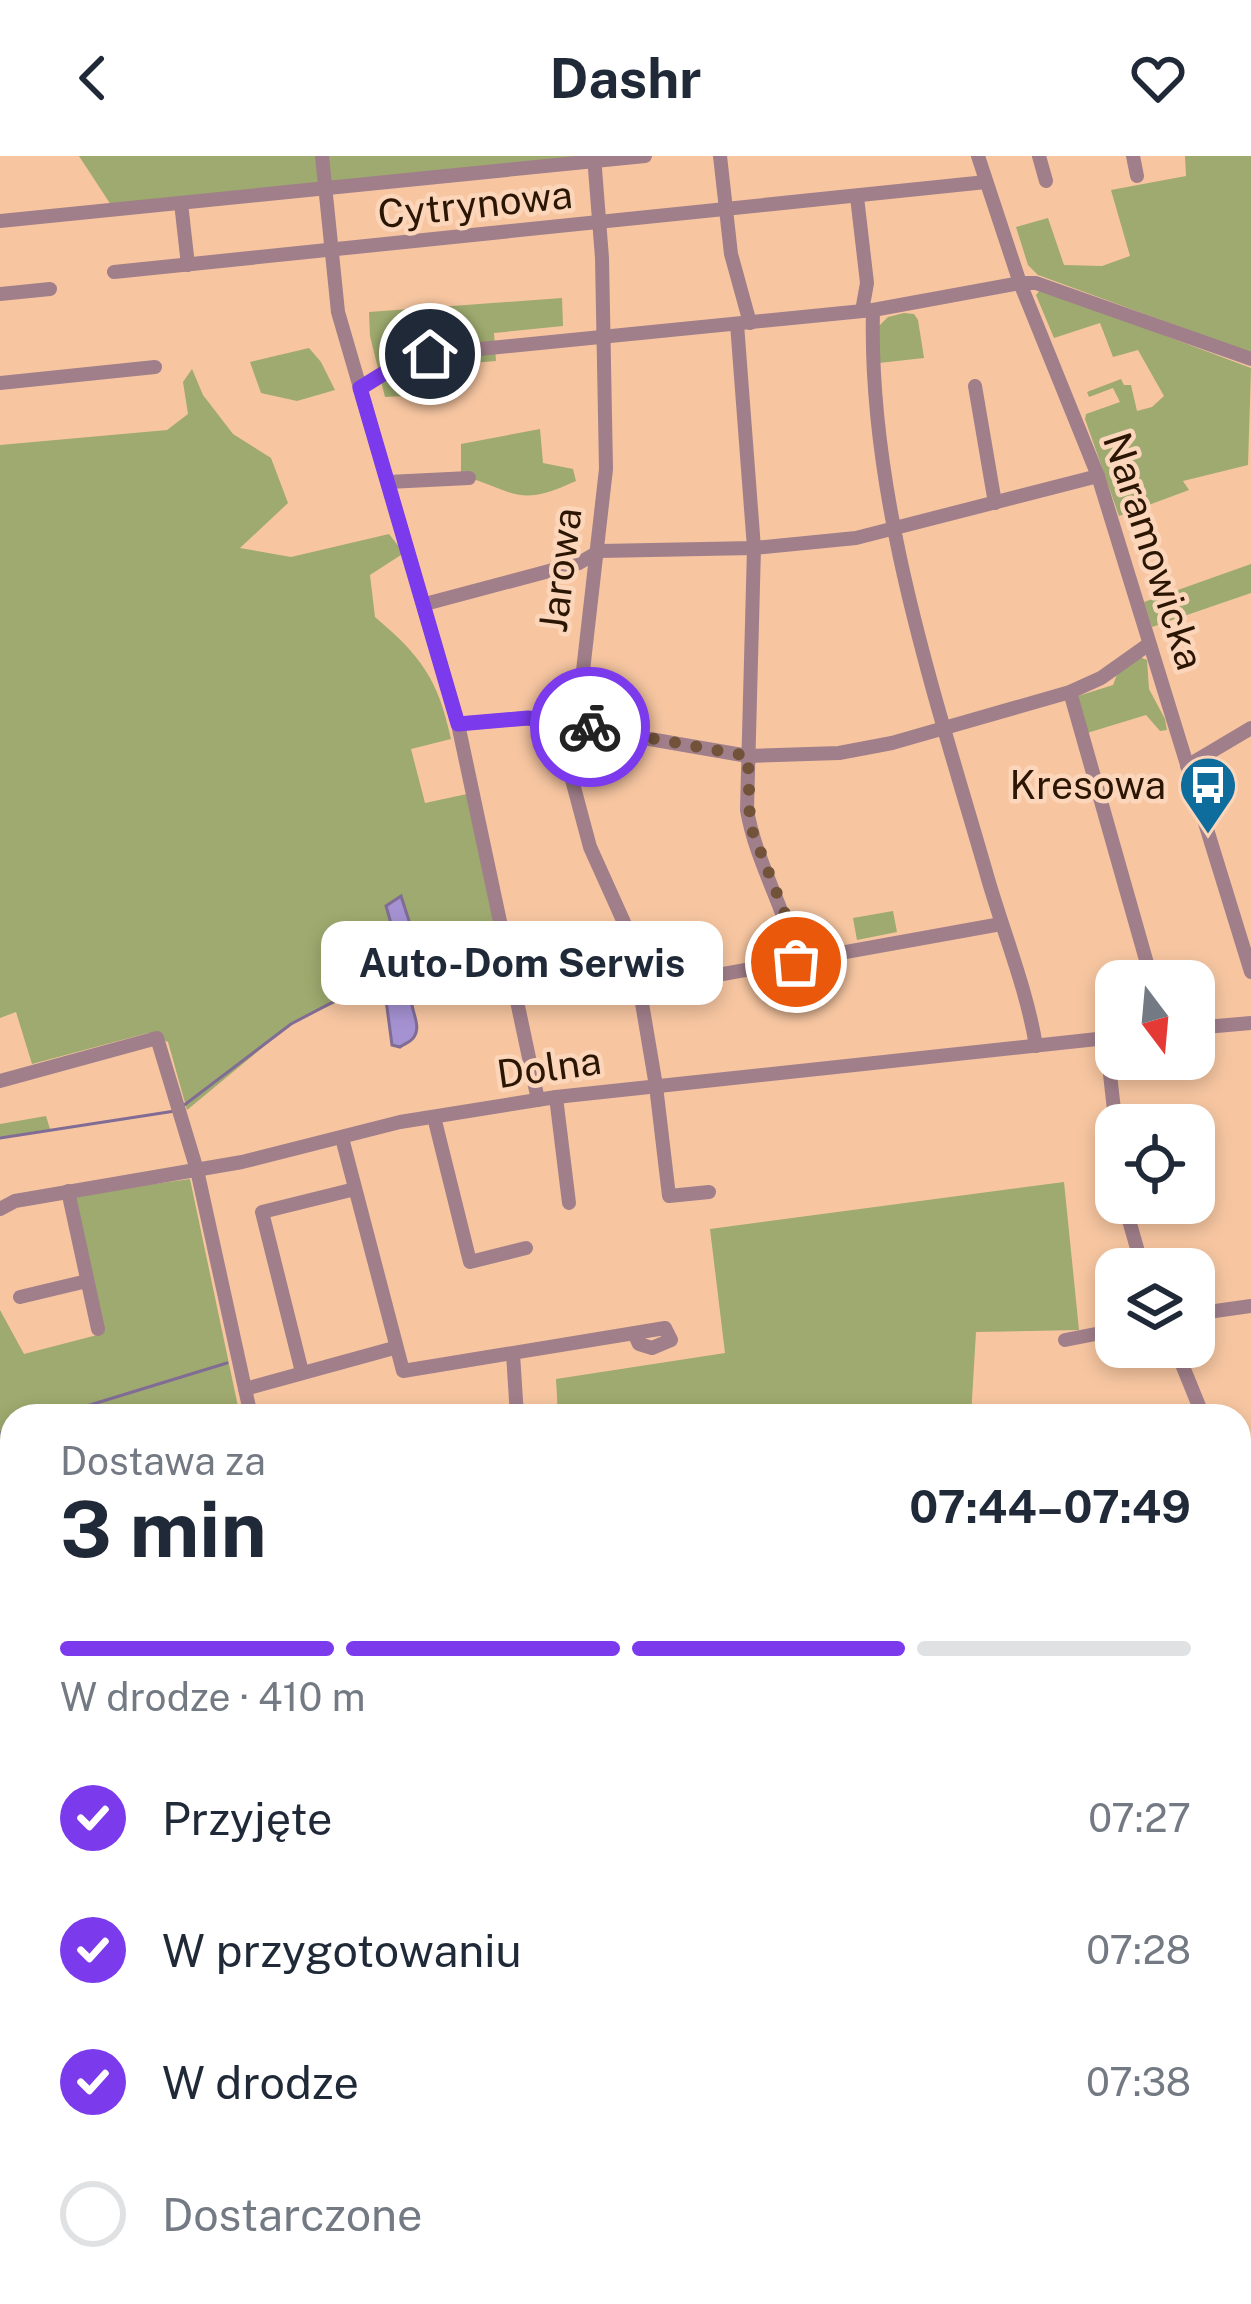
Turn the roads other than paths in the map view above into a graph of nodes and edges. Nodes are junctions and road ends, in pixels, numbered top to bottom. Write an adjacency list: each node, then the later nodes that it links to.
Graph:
1 (322, 156): 11 (street)
2 (645, 156): 7 (street)
3 (720, 156): 14 (street)
4 (978, 156): 10 (street, Naramowicka)
5 (1039, 156): 9 (street)
6 (1133, 156): 8 (street)
7 (594, 159): 11 (street); 16 (street, Jarowa)
8 (1137, 176)
9 (1046, 181)
10 (986, 182): 12 (street, Cytrynowa); 20 (street, Naramowicka)
11 (325, 188): 13 (street); 17 (street)
12 (857, 197): 14 (street, Cytrynowa); 23 (street)
13 (181, 202): 15 (street); 18 (street)
14 (726, 211): 16 (street, Cytrynowa); 24 (street)
15 (0, 221)
16 (599, 225): 17 (street, Cytrynowa); 25 (street, Jarowa)
17 (332, 251): 18 (street, Cytrynowa); 30 (street)
18 (188, 265): 19 (street, Cytrynowa)
19 (114, 272)
20 (1020, 283): 23 (street); 26 (street); 31 (street, Naramowicka)
21 (50, 289): 22 (street)
22 (0, 294)
23 (868, 311): 24 (street); 35 (street)
24 (744, 324): 25 (street); 36 (street)
25 (604, 336): 30 (street); 37 (street, Jarowa)
26 (1251, 359)
27 (155, 367): 28 (street)
28 (0, 383)
29 (974, 386): 34 (street)
30 (360, 388): 33 (street)
31 (1097, 476): 34 (street); 39 (street, Naramowicka)
32 (469, 478): 33 (street)
33 (388, 482): 38 (street)
34 (994, 503): 35 (street)
35 (895, 529): 36 (street); 43 (street)
36 (754, 548): 37 (street); 45 (street)
37 (599, 551): 38 (street); 42 (street, Jarowa)
38 (425, 604): 41 (street)
39 (1149, 644): 40 (street); 46 (street, Naramowicka)
40 (1070, 692): 43 (street); 48 (street)
41 (458, 724): 42 (street); 59 (street)
42 (575, 724): 45 (street); 51 (street, Jarowa)
43 (945, 728): 45 (street); 47 (street)
44 (1251, 728): 46 (street)
45 (748, 756): 49 (street)
46 (1187, 766): 50 (street, Naramowicka)
47 (1001, 924): 49 (street); 55 (street)
48 (1146, 960)
49 (796, 962): 51 (street)
50 (1251, 973)
51 (640, 989): 57 (street, Jarowa)
52 (1251, 1022): 53 (street)
53 (1215, 1026)
54 (1095, 1039): 55 (street, Dolna)
55 (1036, 1046): 57 (street, Dolna)
56 (0, 1082): 62 (street)
57 (656, 1086): 58 (street, Dolna); 65 (street, Jarowa)
58 (556, 1097): 59 (street, Dolna); 66 (street)
59 (538, 1100): 60 (street, Dolna)
60 (434, 1117): 61 (street, Dolna); 68 (street)
61 (342, 1138): 62 (street, Dolna); 63 (street)
62 (196, 1170): 64 (street, Dolna); 81 (street)
63 (355, 1189): 77 (street); 80 (street)
64 (68, 1191): 67 (street, Dolna); 69 (street)
65 (710, 1192)
66 (569, 1203)
67 (0, 1209)
68 (526, 1249)
69 (87, 1281): 70 (street); 73 (street)
70 (20, 1297)
71 (1250, 1306): 72 (street)
72 (1215, 1311)
73 (98, 1329)
74 (634, 1333): 78 (street)
75 (1095, 1334): 76 (street)
76 (1065, 1340)
77 (394, 1348): 78 (street); 80 (street)
78 (513, 1354): 83 (street)
79 (1184, 1368): 84 (street)
80 (302, 1372): 81 (street)
81 (245, 1389): 82 (street)
82 (248, 1404)
83 (516, 1404)
84 (1198, 1404)

